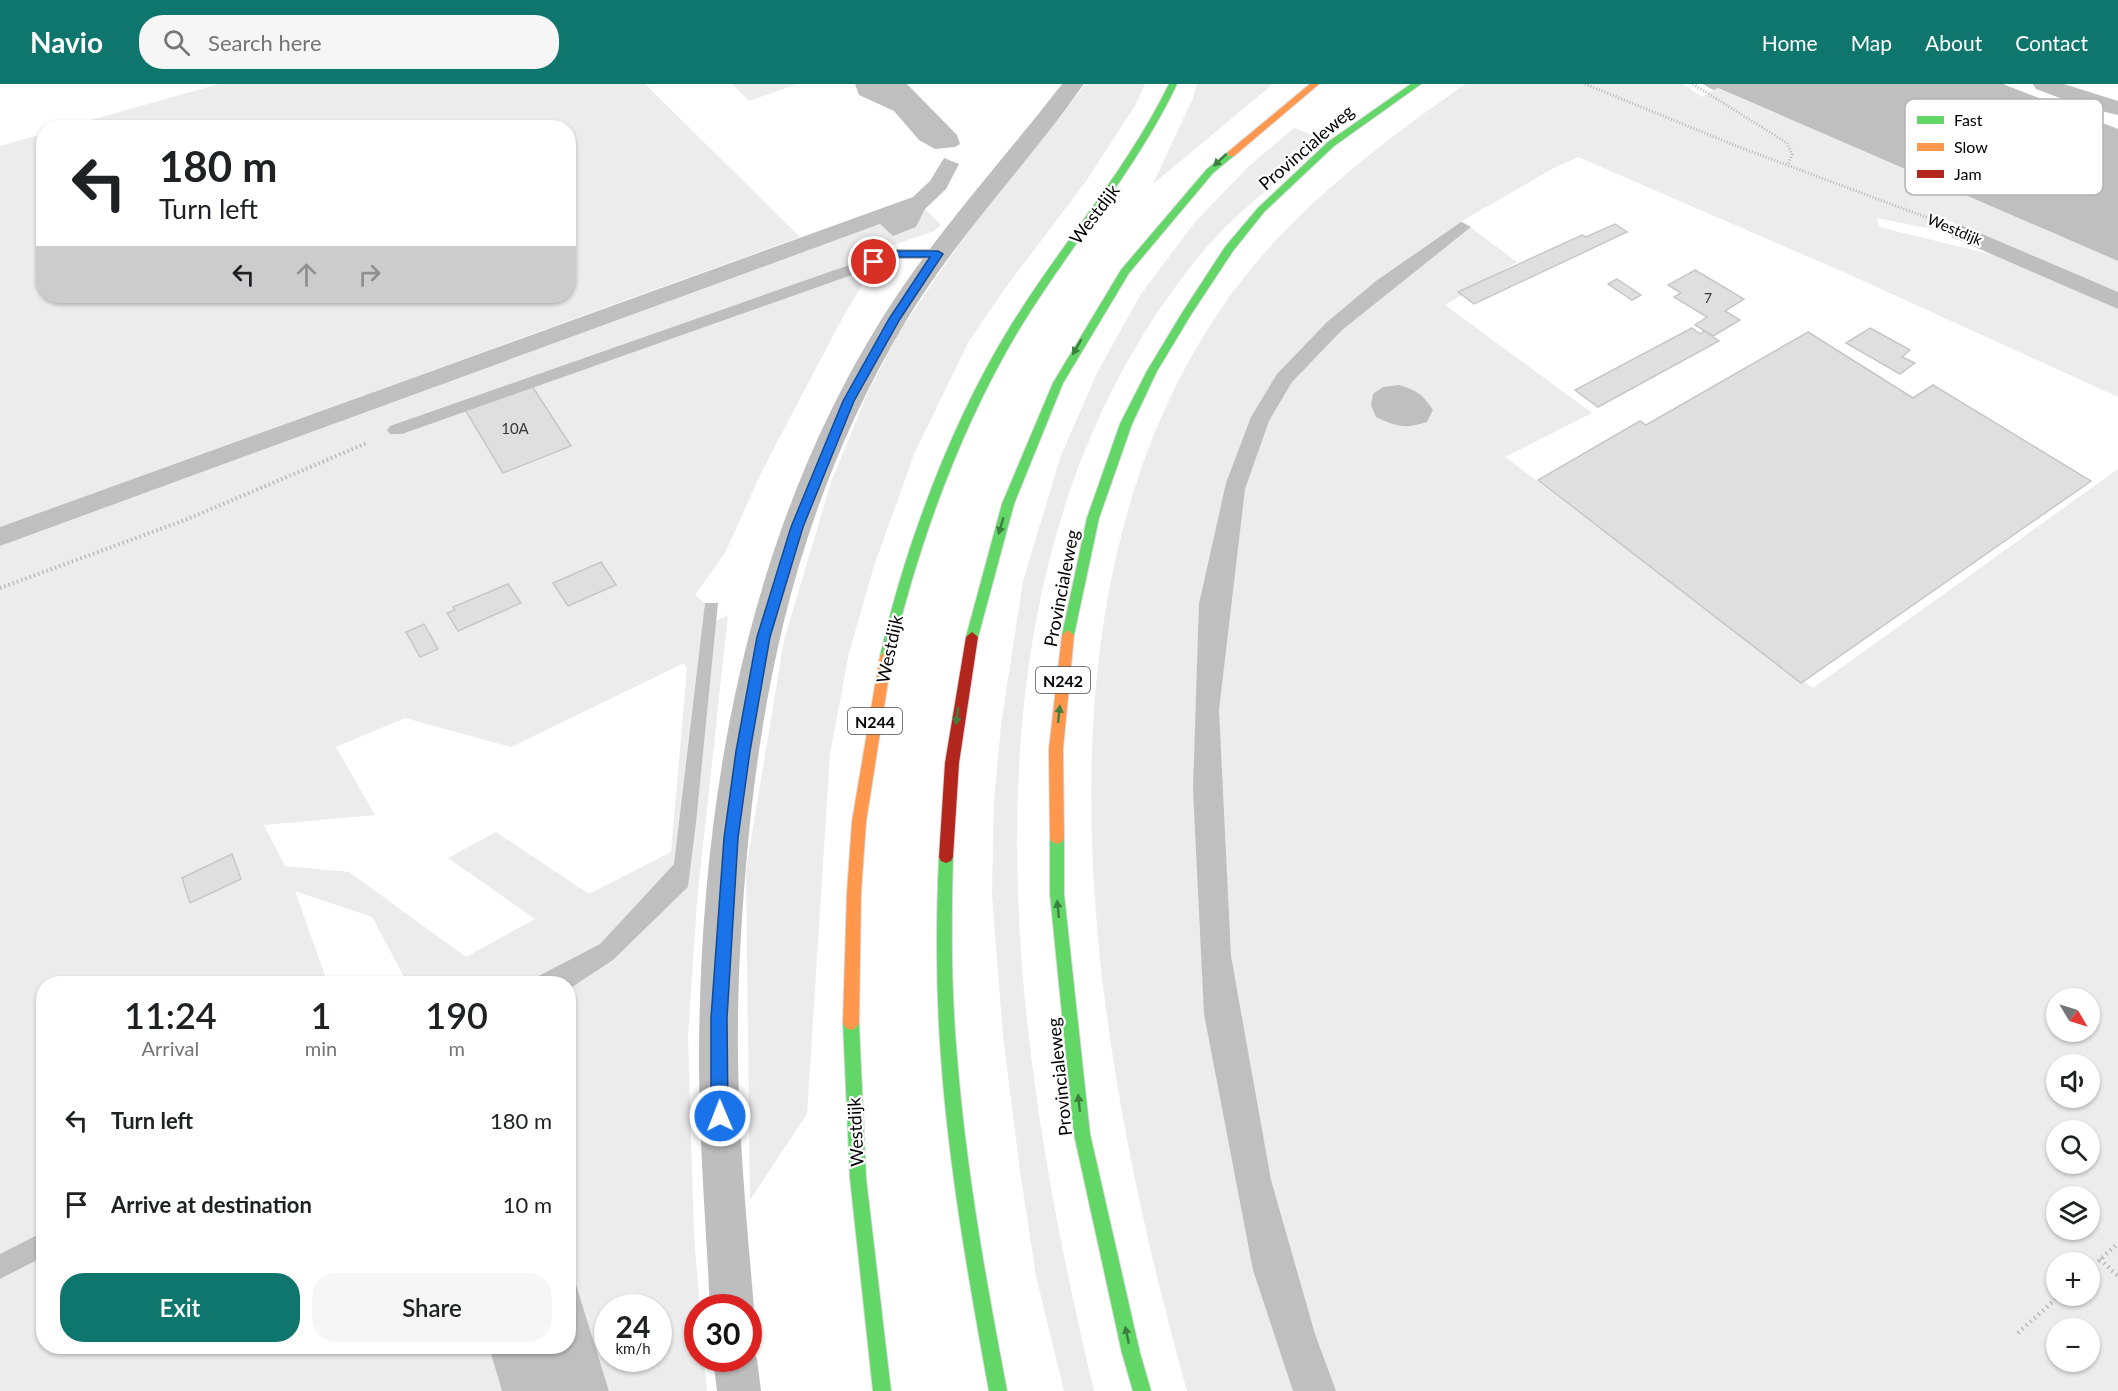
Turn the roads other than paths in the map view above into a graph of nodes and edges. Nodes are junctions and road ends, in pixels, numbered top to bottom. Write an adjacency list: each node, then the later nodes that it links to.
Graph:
1 (1073, 84): 10 (street)
2 (1173, 84): 16 (main road, Westdijk / N244)
3 (1315, 84): 17 (main road, one-way to 17)
4 (1417, 84): 18 (main road, Provincialeweg / N242, one-way to 4)
5 (2044, 84): 6 (street)
6 (2084, 99)
7 (2103, 104): 8 (street)
8 (2118, 108)
9 (1961, 232): 11 (street, Westdijk)
10 (938, 254): 12 (lane); 13 (street)
11 (2118, 301)
12 (396, 430)
13 (731, 1294)
14 (737, 1372): 15 (street)
15 (739, 1391)
16 (882, 1391)
17 (998, 1391)
18 (1142, 1391)

